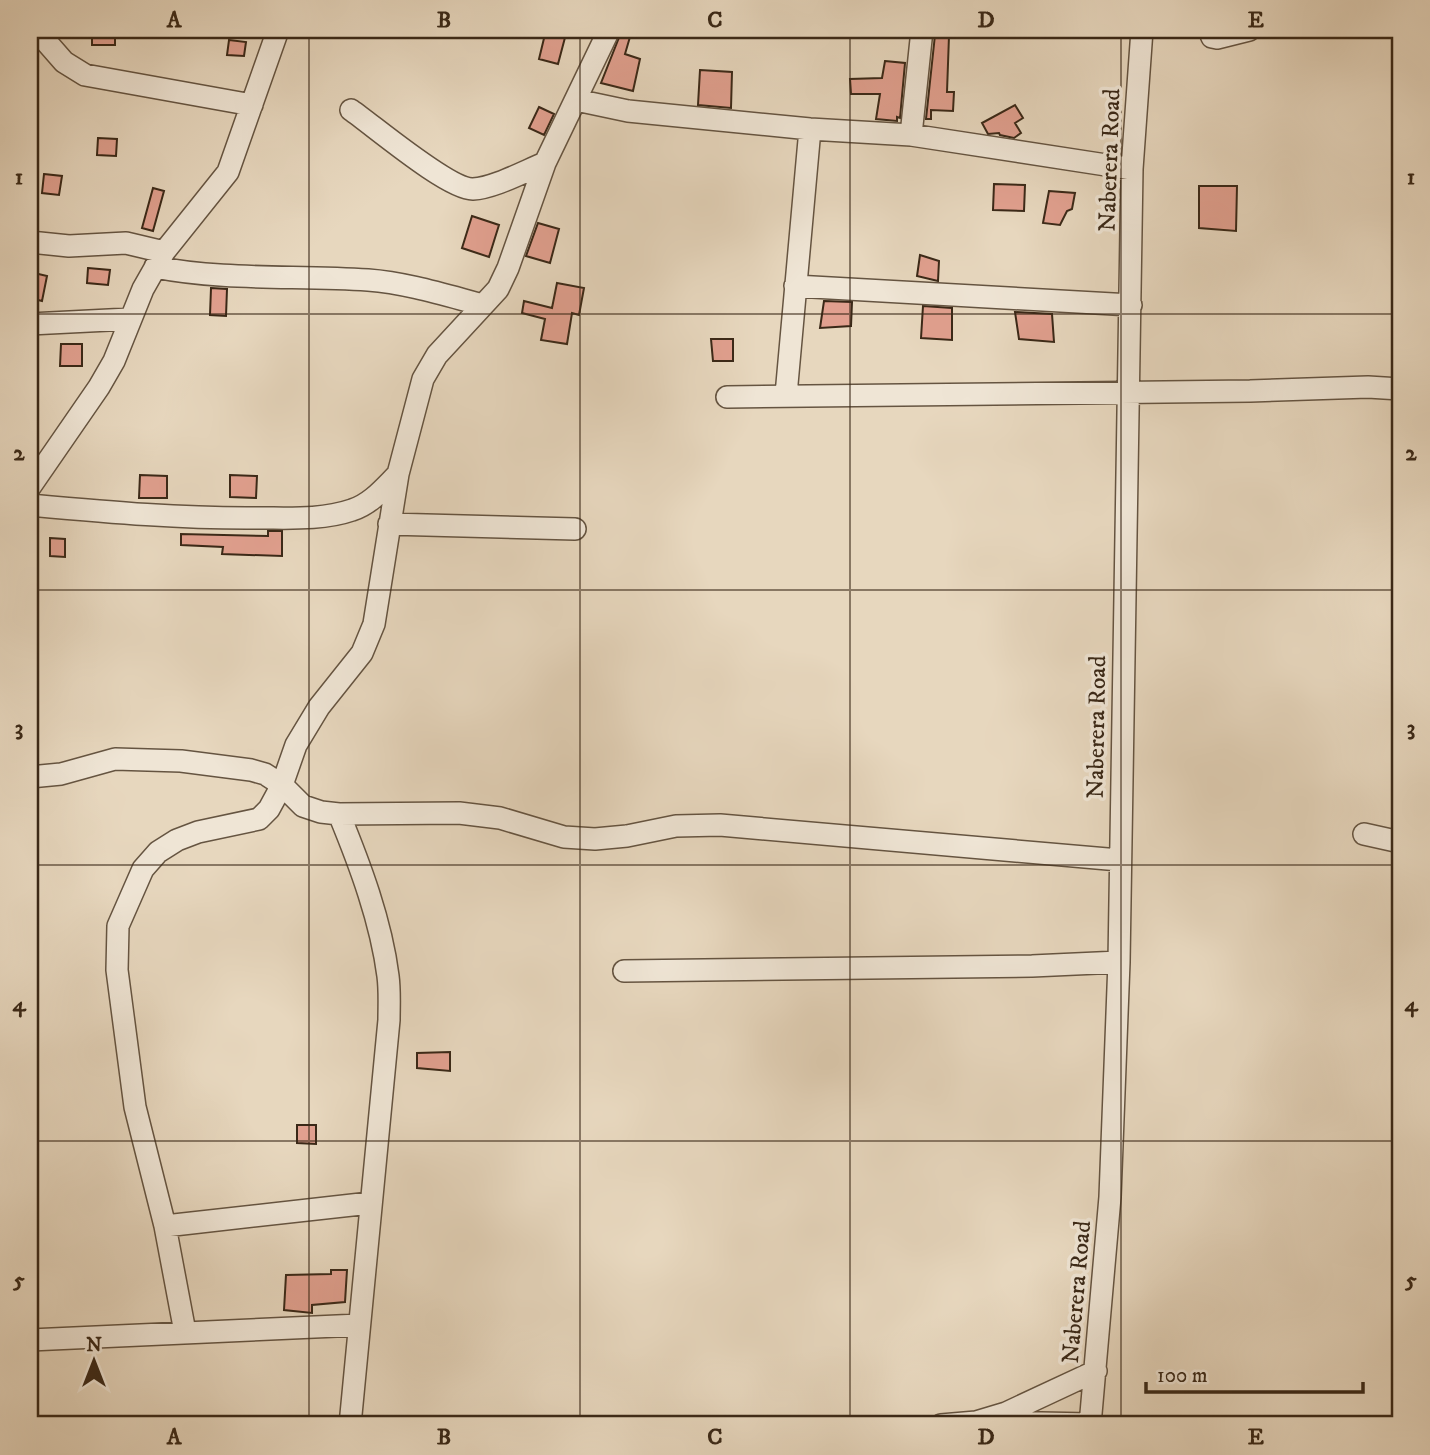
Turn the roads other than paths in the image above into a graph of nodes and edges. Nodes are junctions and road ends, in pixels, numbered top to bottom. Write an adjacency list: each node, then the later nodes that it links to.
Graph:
1 (36, 30): 9 (street)
2 (278, 30): 9 (street)
3 (609, 30): 8 (street)
4 (922, 30): 12 (street)
5 (1142, 30): 14 (street, Naberera Road)
6 (1209, 30): 7 (street)
7 (1249, 30)
8 (576, 100): 11 (street); 13 (street)
9 (252, 105): 16 (street)
10 (351, 110): 13 (street)
11 (810, 129): 12 (street); 17 (street)
12 (911, 135): 14 (street)
13 (545, 163): 18 (street)
14 (1132, 169): 19 (street, Naberera Road)
15 (30, 242): 16 (street)
16 (160, 260): 18 (street); 20 (street)
17 (795, 286): 19 (street); 24 (street)
18 (483, 305): 26 (street)
19 (1131, 305): 23 (street, Naberera Road)
20 (129, 319): 21 (street); 27 (street)
21 (30, 324)
22 (1400, 389): 23 (street)
23 (1128, 392): 24 (street); 36 (street, Naberera Road)
24 (786, 396): 25 (street)
25 (727, 397)
26 (398, 474): 28 (street); 29 (street)
27 (30, 487)
28 (30, 505)
29 (389, 524): 30 (street); 32 (street)
30 (575, 529)
31 (30, 777): 32 (street)
32 (282, 785): 33 (street); 40 (street)
33 (338, 814): 36 (street); 39 (street)
34 (1364, 834): 35 (street)
35 (1400, 842)
36 (1119, 860): 37 (street, Naberera Road)
37 (1119, 962): 38 (street); 44 (street, Naberera Road)
38 (624, 971)
39 (370, 1203): 40 (street); 41 (street)
40 (165, 1226): 42 (street)
41 (359, 1325): 42 (street); 46 (street)
42 (185, 1332): 43 (street)
43 (30, 1340)
44 (1096, 1371): 45 (street); 48 (street, Naberera Road)
45 (976, 1422): 47 (street); 48 (street)
46 (349, 1425)
47 (941, 1425)
48 (1091, 1425)

